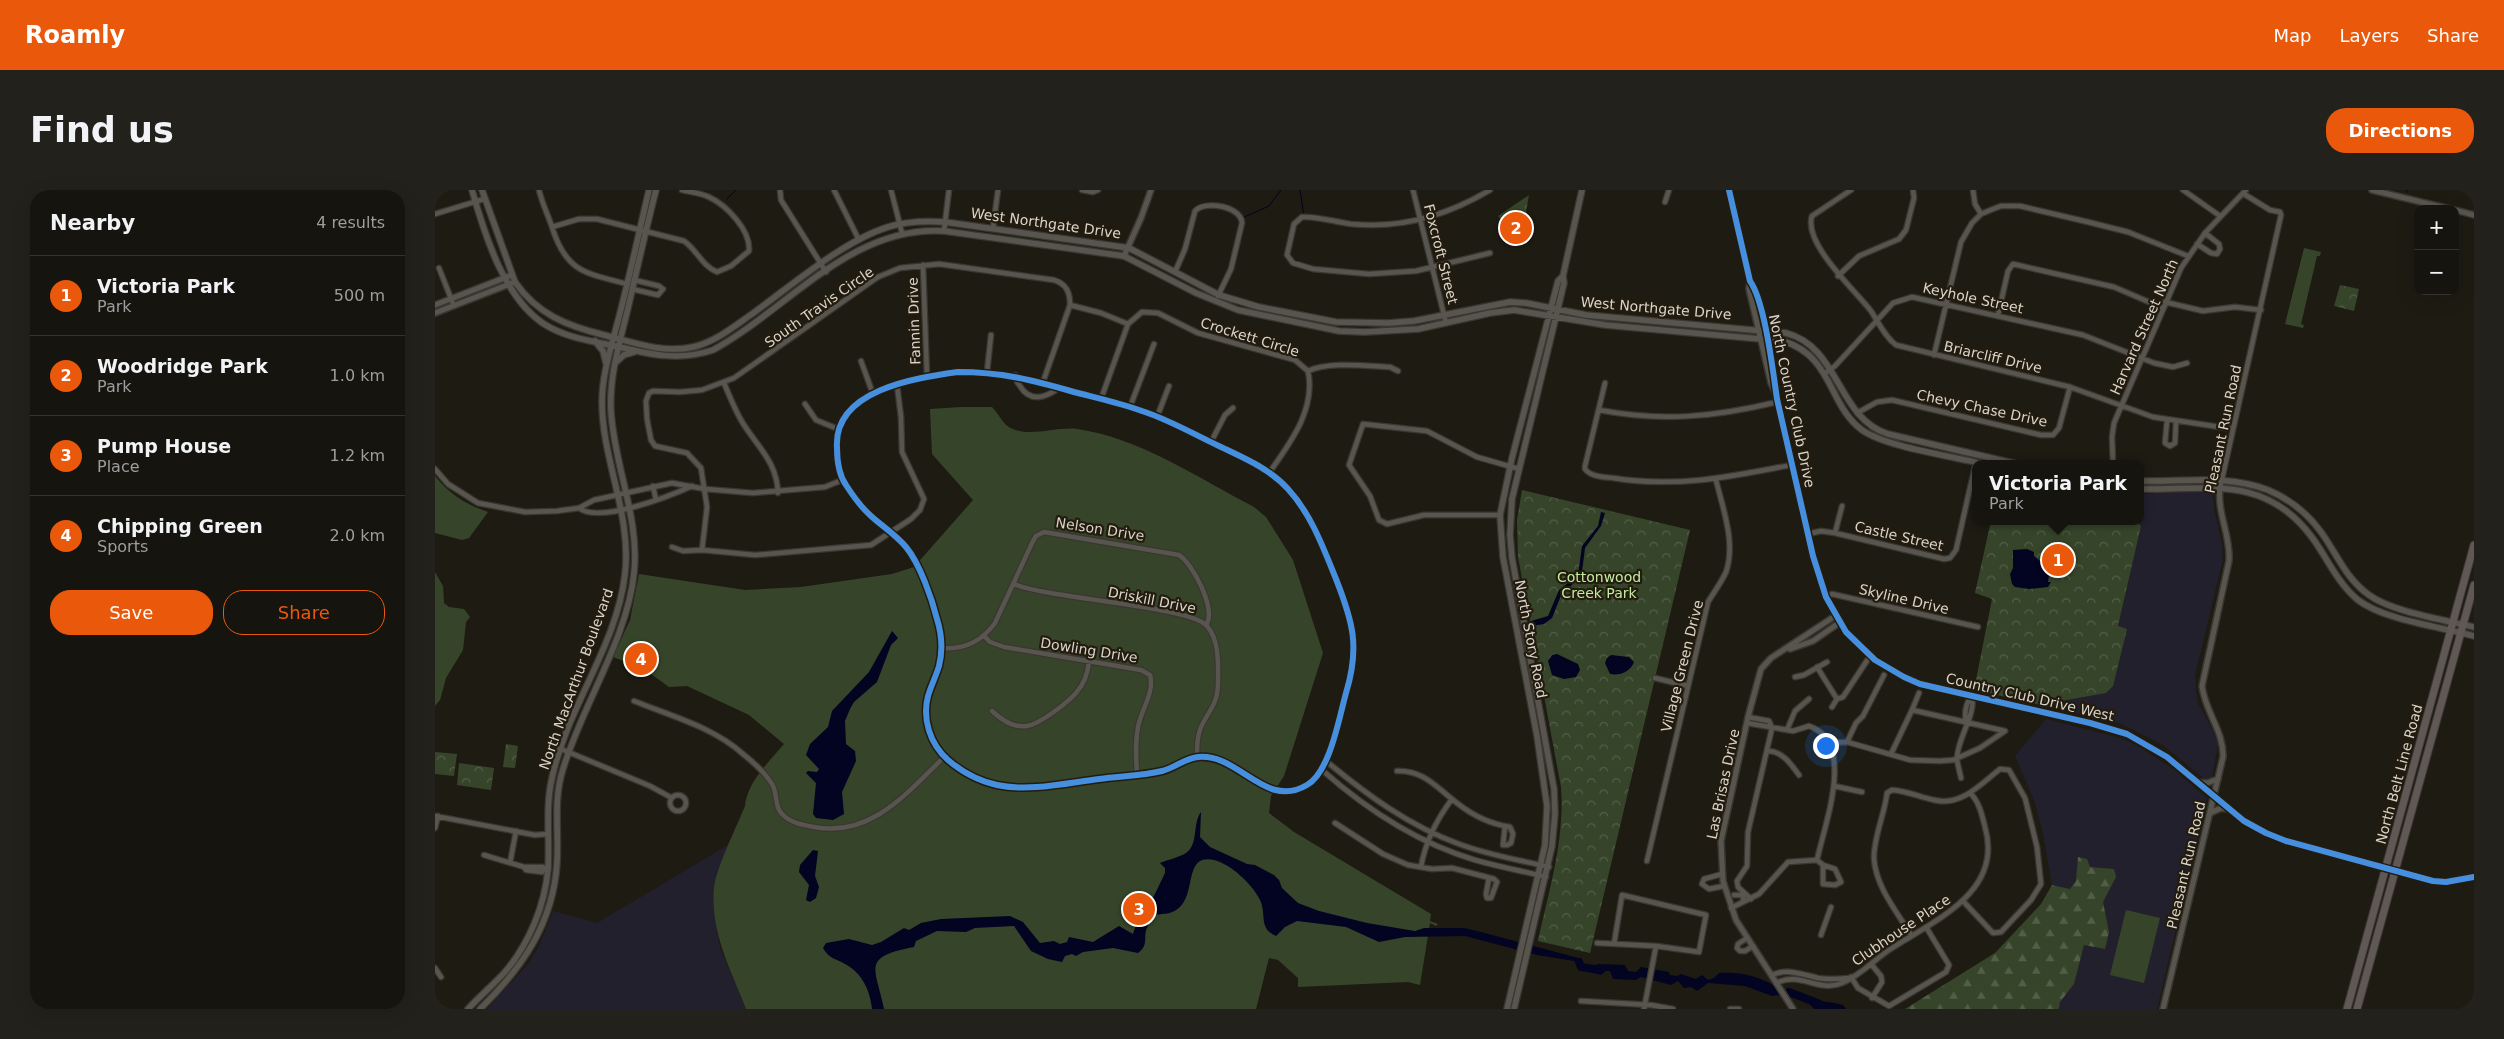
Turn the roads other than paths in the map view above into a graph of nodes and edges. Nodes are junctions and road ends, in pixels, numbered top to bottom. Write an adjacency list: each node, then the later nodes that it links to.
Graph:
1 (472, 190): 27 (main road, West Northgate Drive)
2 (482, 190): 26 (main road, West Northgate Drive)
3 (539, 190): 38 (street)
4 (649, 190): 41 (main road, North MacArthur Boulevard)
5 (655, 190): 41 (main road, North MacArthur Boulevard)
6 (682, 190): 41 (street)
7 (780, 190): 50 (street)
8 (834, 190): 44 (street)
9 (891, 190): 37 (street)
10 (949, 190): 36 (street)
11 (998, 190): 39 (street)
12 (1082, 190): 13 (street)
13 (1098, 190)
14 (1151, 190): 46 (street)
15 (1413, 190): 35 (street, Foxcroft Street)
16 (1490, 190): 35 (street)
17 (1582, 190): 71 (main road, North Story Road)
18 (1669, 190): 28 (street)
19 (1729, 190): 59 (street, North Country Club Drive)
20 (1851, 190): 57 (street, Briarcliff Drive)
21 (1913, 190): 57 (street)
22 (1973, 190): 32 (street)
23 (2183, 190): 34 (street)
24 (2372, 190): 29 (street)
25 (2245, 192): 34 (street, Harvard Street North); 72 (street, Pleasant Run Road)
26 (484, 199): 27 (street); 56 (main road, West Northgate Drive)
27 (475, 202): 31 (street); 58 (main road, West Northgate Drive)
28 (1665, 202)
29 (2434, 205)
30 (2459, 211): 33 (street)
31 (435, 214)
32 (1981, 214): 49 (street); 66 (street)
33 (2474, 215)
34 (2220, 216): 43 (street, Harvard Street North)
35 (1421, 219): 52 (street, Foxcroft Street); 52 (street)
36 (945, 222): 37 (main road, West Northgate Drive); 39 (main road, West Northgate Drive); 40 (street)
37 (900, 224): 42 (street); 44 (main road, West Northgate Drive)
38 (552, 227): 41 (street); 62 (street)
39 (993, 228): 46 (main road, West Northgate Drive)
40 (944, 231): 42 (main road, West Northgate Drive); 48 (main road, West Northgate Drive)
41 (643, 232): 62 (main road, North MacArthur Boulevard)
42 (902, 233): 54 (main road, West Northgate Drive)
43 (2205, 233): 45 (street, Harvard Street North); 45 (street)
44 (859, 240): 50 (main road, West Northgate Drive)
45 (2197, 244): 49 (street, Harvard Street North)
46 (1129, 248): 48 (street); 55 (main road, West Northgate Drive)
47 (1490, 253): 52 (street)
48 (1124, 256): 65 (main road, West Northgate Drive)
49 (2188, 256): 69 (street, Harvard Street North)
50 (821, 265): 54 (street); 85 (main road, West Northgate Drive)
51 (923, 265): 68 (street, South Travis Circle); 104 (street, Fannin Drive); 106 (street, South Travis Circle)
52 (1432, 267): 74 (street, Foxcroft Street)
53 (439, 268): 64 (street)
54 (826, 272): 91 (main road, West Northgate Drive)
55 (1175, 272): 63 (main road, West Northgate Drive); 63 (street)
56 (512, 275): 58 (street); 60 (main road, West Northgate Drive)
57 (1838, 276): 77 (street, Briarcliff Drive)
58 (503, 278): 61 (main road, West Northgate Drive); 64 (street)
59 (1750, 281): 82 (street, North Country Club Drive); 83 (street, North Country Club Drive)
60 (515, 282): 61 (street); 85 (main road, West Northgate Drive)
61 (507, 285): 70 (street); 88 (main road, West Northgate Drive)
62 (632, 285): 62 (street); 85 (main road, North MacArthur Boulevard)
63 (1219, 294): 65 (street); 74 (main road, West Northgate Drive)
64 (451, 299): 67 (street); 70 (street)
65 (1215, 301): 79 (main road, West Northgate Drive)
66 (1947, 304): 75 (street, Keyhole Street); 77 (street, Keyhole Street); 92 (street)
67 (435, 305)
68 (1070, 305): 80 (street); 105 (street)
69 (2164, 305): 72 (street); 75 (street); 93 (street, Harvard Street North)
70 (454, 306): 73 (street)
71 (1555, 308): 74 (main road, West Northgate Drive); 76 (main road, North Story Road); 78 (main road, West Northgate Drive)
72 (2261, 310): 126 (street, Pleasant Run Road)
73 (435, 314)
74 (1444, 315): 79 (street, Foxcroft Street)
75 (1998, 315): 93 (street, Keyhole Street)
76 (1553, 316): 79 (main road, West Northgate Drive); 81 (main road, West Northgate Drive); 138 (main road, North Story Road); 140 (main road, North Story Road)
77 (1877, 320): 92 (street, Briarcliff Drive); 98 (street, Keyhole Street)
78 (1657, 322): 81 (main road); 82 (main road, West Northgate Drive)
79 (1446, 323)
80 (1128, 324): 99 (street, Crockett Circle); 114 (street)
81 (1656, 329): 86 (main road, West Northgate Drive)
82 (1757, 329): 83 (main road, West Northgate Drive); 86 (street, North Country Club Drive)
83 (1765, 330): 87 (street, North Country Club Drive); 98 (main road, West Northgate Drive)
84 (991, 335): 101 (street)
85 (617, 338): 90 (main road, North MacArthur Boulevard)
86 (1759, 338): 87 (main road, West Northgate Drive); 113 (street, North Country Club Drive)
87 (1767, 338): 102 (main road, West Northgate Drive); 113 (street, North Country Club Drive)
88 (595, 341): 90 (main road, West Northgate Drive); 97 (main road)
89 (1154, 344): 118 (street)
90 (615, 346): 91 (main road, West Northgate Drive); 96 (main road, North MacArthur Boulevard); 97 (main road, North MacArthur Boulevard)
91 (640, 352): 96 (main road)
92 (1934, 355): 111 (street, Briarcliff Drive)
93 (2141, 358): 95 (street, Keyhole Street); 117 (street, Harvard Street North)
94 (861, 361): 112 (street)
95 (2187, 363)
96 (614, 365): 127 (main road, North MacArthur Boulevard)
97 (606, 367): 129 (main road, North MacArthur Boulevard)
98 (1831, 369): 102 (street, Keyhole Street); 121 (main road, West Northgate Drive)
99 (1308, 371): 100 (street); 141 (street, Crockett Circle)
100 (1398, 371)
101 (987, 372): 103 (street); 104 (street)
102 (1824, 374): 131 (main road, West Northgate Drive)
103 (1015, 375): 105 (street); 110 (street)
104 (927, 377): 108 (street)
105 (1043, 382): 110 (street)
106 (724, 383): 151 (street, South Travis Circle); 154 (street)
107 (1605, 383): 120 (street)
108 (897, 385): 112 (street); 167 (street)
109 (1169, 386): 122 (street)
110 (1060, 387): 114 (street)
111 (2070, 387): 117 (street, Briarcliff Drive); 121 (street, Chevy Chase Drive)
112 (873, 394): 125 (street)
113 (1776, 395): 115 (street, North Country Club Drive)
114 (1101, 399): 118 (street)
115 (1777, 402): 120 (street); 137 (street, North Country Club Drive)
116 (805, 404): 125 (street)
117 (2121, 406): 123 (street, Briarcliff Drive); 135 (street, Harvard Street North)
118 (1131, 407): 122 (street)
119 (1233, 408): 130 (street)
120 (1599, 410): 143 (street)
121 (1857, 413): 128 (main road, West Northgate Drive)
122 (1157, 417): 130 (street)
123 (2167, 421): 124 (street, Briarcliff Drive); 124 (street)
124 (2176, 421): 126 (street, Briarcliff Drive)
125 (838, 429): 142 (street)
126 (2233, 429): 144 (street, Pleasant Run Road)
127 (614, 435): 129 (main road); 153 (main road, North MacArthur Boulevard)
128 (1897, 436): 131 (main road); 132 (main road, West Northgate Drive)
129 (605, 437): 155 (main road, North MacArthur Boulevard)
130 (1211, 442): 141 (street)
131 (1895, 444): 136 (main road, West Northgate Drive)
132 (1978, 455): 133 (street, Castle Street); 134 (main road, West Northgate Drive)
133 (1978, 460)
134 (2000, 460)
135 (2113, 460)
136 (1972, 463)
137 (1791, 465): 143 (street); 169 (street, North Country Club Drive)
138 (1510, 467): 140 (street); 166 (main road, North Story Road); 166 (street)
139 (435, 469): 163 (street)
140 (1519, 469): 178 (main road, North Story Road)
141 (1269, 473): 228 (street)
142 (842, 480): 154 (street); 167 (street)
143 (1716, 480): 204 (street, Village Green Drive)
144 (2222, 480): 145 (main road); 150 (street, Pleasant Run Road); 157 (main road)
145 (2144, 481)
146 (668, 483): 147 (street); 148 (street); 156 (street)
147 (653, 486): 153 (street); 159 (street)
148 (692, 486): 151 (street); 156 (street)
149 (1972, 487): 168 (street, Castle Street)
150 (2221, 488): 152 (main road); 160 (main road); 234 (street, Pleasant Run Road)
151 (705, 489): 154 (street); 172 (street)
152 (2144, 489)
153 (626, 492): 155 (street); 162 (main road, North MacArthur Boulevard)
154 (778, 493)
155 (617, 494): 158 (street); 164 (main road, North MacArthur Boulevard)
156 (671, 495): 159 (street)
157 (2281, 496): 160 (main road); 173 (main road)
158 (594, 500): 163 (street); 165 (street)
159 (656, 500): 162 (street)
160 (2277, 504): 174 (main road)
161 (1841, 506): 168 (street)
162 (629, 507): 164 (street); 223 (main road, North MacArthur Boulevard)
163 (579, 508): 165 (street)
164 (621, 509): 165 (street); 221 (main road, North MacArthur Boulevard)
165 (596, 513)
166 (1500, 515): 179 (main road, North Story Road)
167 (891, 533): 172 (street); 195 (street)
168 (1835, 533): 169 (street, Castle Street)
169 (1808, 534): 181 (street, North Country Club Drive)
170 (2474, 545): 185 (main road, North Belt Line Road)
171 (672, 547): 172 (street)
172 (701, 550)
173 (2335, 555): 174 (main road); 177 (main road)
174 (2327, 560): 180 (main road)
175 (1014, 584): 188 (street, Driskill Drive); 188 (street, Nelson Drive); 193 (street, Nelson Drive)
176 (2474, 585): 187 (main road, North Belt Line Road)
177 (2359, 586): 180 (main road); 182 (main road)
178 (1518, 590): 179 (main road); 256 (main road, North Story Road)
179 (1509, 591): 255 (main road, North Story Road)
180 (2352, 593): 183 (main road)
181 (1826, 597): 184 (street, North Country Club Drive); 189 (street, Skyline Drive)
182 (2391, 606): 183 (main road); 185 (main road)
183 (2389, 615): 191 (main road)
184 (1835, 616): 186 (street, Country Club Drive West); 196 (street, Las Brisas Drive)
185 (2454, 622): 187 (main road); 191 (main road, North Belt Line Road)
186 (1839, 623): 196 (street, Las Brisas Drive); 197 (street, Country Club Drive West)
187 (2464, 624): 190 (main road); 192 (main road, North Belt Line Road)
188 (1206, 625): 226 (street, Driskill Drive)
189 (1978, 627)
190 (2474, 627)
191 (2452, 630): 192 (main road); 219 (main road, North Belt Line Road)
192 (2462, 632): 194 (main road); 220 (main road, North Belt Line Road)
193 (984, 636): 195 (street, Nelson Drive); 198 (street, Dowling Drive)
194 (2474, 636)
195 (941, 648): 225 (street)
196 (1787, 649): 213 (street, Las Brisas Drive)
197 (1870, 656): 206 (street, Country Club Drive West); 208 (street)
198 (1089, 661): 212 (street); 231 (street, Dowling Drive)
199 (1827, 662): 200 (street)
200 (1817, 667): 202 (street); 208 (street)
201 (1884, 676): 217 (street)
202 (1795, 677)
203 (1655, 678): 204 (street)
204 (1688, 686): 263 (street, Village Green Drive)
205 (1919, 693): 211 (street)
206 (1972, 695): 214 (street); 235 (street, Country Club Drive West)
207 (1809, 699): 216 (street)
208 (1837, 699): 210 (street)
209 (634, 701): 225 (street)
210 (1832, 707)
211 (1912, 710): 214 (street); 224 (street)
212 (992, 711)
213 (1748, 720): 215 (street); 273 (street, Las Brisas Drive)
214 (1966, 722): 227 (street); 227 (street)
215 (1772, 728): 216 (street); 222 (street)
216 (1787, 730): 218 (street)
217 (1847, 742): 218 (street); 224 (street)
218 (1829, 743): 236 (street)
219 (2419, 745): 220 (main road); 242 (main road, North Belt Line Road)
220 (2429, 748): 243 (main road, North Belt Line Road)
221 (561, 749): 223 (street); 252 (main road, North MacArthur Boulevard)
222 (1767, 751): 232 (street); 279 (street)
223 (569, 752): 240 (street); 286 (main road, North MacArthur Boulevard)
224 (1891, 754): 227 (street)
225 (944, 756): 231 (street)
226 (1197, 757): 229 (street); 231 (street)
227 (1957, 758): 233 (street)
228 (1326, 761): 229 (street); 251 (street)
229 (1322, 770): 254 (street)
230 (1397, 770): 241 (street)
231 (1137, 774)
232 (1799, 775)
233 (1961, 778)
234 (2218, 779): 235 (street); 239 (street, Pleasant Run Road)
235 (2197, 782): 239 (street, Country Club Drive West)
236 (1834, 786): 237 (street); 261 (street)
237 (1862, 792)
238 (1970, 793): 283 (street, Clubhouse Place); 283 (street); 291 (street)
239 (2214, 796): 244 (street, Country Club Drive West); 245 (street, Pleasant Run Road)
240 (673, 798)
241 (1452, 799): 248 (street); 251 (street)
242 (2405, 800): 243 (main road); 271 (main road, North Belt Line Road)
243 (2415, 803): 272 (main road, North Belt Line Road)
244 (2229, 809): 245 (street); 271 (street, Country Club Drive West)
245 (2210, 814): 318 (street, Pleasant Run Road)
246 (436, 816): 249 (street); 250 (street)
247 (1335, 823): 267 (street)
248 (1505, 826)
249 (435, 828)
250 (516, 832): 252 (street); 264 (street)
251 (1432, 832): 253 (street); 254 (street)
252 (548, 834): 270 (main road, North MacArthur Boulevard)
253 (1451, 841): 257 (street); 258 (street)
254 (1429, 842): 257 (street); 267 (street)
255 (1545, 845): 256 (main road); 265 (main road, North Story Road)
256 (1553, 846): 268 (main road, North Story Road)
257 (1448, 850): 262 (street)
258 (1481, 852): 260 (street); 262 (street)
259 (484, 855): 264 (street)
260 (1507, 858): 265 (street); 269 (street)
261 (1817, 860): 266 (street); 282 (street)
262 (1479, 861): 269 (street)
263 (1647, 861)
264 (510, 863): 270 (street)
265 (1541, 865): 268 (street); 274 (main road, North Story Road)
266 (1823, 865): 266 (street)
267 (1421, 867): 277 (street)
268 (1549, 867): 275 (main road, North Story Road)
269 (1504, 868): 274 (street)
270 (546, 869): 285 (main road, North MacArthur Boulevard)
271 (2385, 870): 272 (street, Country Club Drive West); 302 (main road, North Belt Line Road)
272 (2395, 872): 276 (street, Country Club Drive West); 304 (main road, North Belt Line Road)
273 (1722, 874): 278 (street, Las Brisas Drive); 278 (street)
274 (1539, 875): 275 (street); 305 (main road, North Story Road)
275 (1546, 877): 306 (main road, North Story Road)
276 (2474, 877)
277 (1489, 878)
278 (1724, 886): 281 (street, Las Brisas Drive)
279 (1741, 890): 280 (street); 282 (street)
280 (1734, 895): 281 (street); 284 (street)
281 (1727, 897): 288 (street, Las Brisas Drive)
282 (1751, 899): 284 (street)
283 (1963, 901): 289 (street, Clubhouse Place)
284 (1743, 902): 288 (street)
285 (541, 904): 286 (main road); 310 (main road, North MacArthur Boulevard)
286 (549, 906): 311 (main road, North MacArthur Boulevard)
287 (1831, 907): 290 (street)
288 (1731, 908): 292 (street, Las Brisas Drive)
289 (1926, 927): 291 (street, Clubhouse Place); 307 (street)
290 (1821, 935)
291 (1911, 935): 297 (street, Clubhouse Place)
292 (1747, 938): 296 (street, Las Brisas Drive); 296 (street)
293 (1597, 943): 294 (street)
294 (1614, 944): 295 (street); 295 (street)
295 (1656, 946): 309 (street)
296 (1753, 946): 299 (street, Las Brisas Drive)
297 (1871, 964): 301 (street, Clubhouse Place); 307 (street)
298 (435, 968): 300 (street)
299 (1772, 975): 301 (street, Clubhouse Place); 303 (street, Las Brisas Drive)
300 (441, 977)
301 (1851, 977): 303 (street, Clubhouse Place); 307 (street)
302 (2354, 982): 304 (main road); 319 (main road, North Belt Line Road)
303 (1776, 983): 317 (street, Las Brisas Drive)
304 (2364, 985): 320 (main road, North Belt Line Road)
305 (1510, 994): 306 (main road); 312 (main road, North Story Road)
306 (1517, 996): 313 (main road, North Story Road)
307 (1872, 998)
308 (1581, 1001): 309 (street)
309 (1645, 1007): 314 (street)
310 (468, 1009)
311 (480, 1009)
312 (1507, 1009)
313 (1515, 1009)
314 (1673, 1009)
315 (1730, 1009): 316 (street)
316 (1739, 1009)
317 (1793, 1009)
318 (2163, 1009)
319 (2347, 1009)
320 (2357, 1009)

